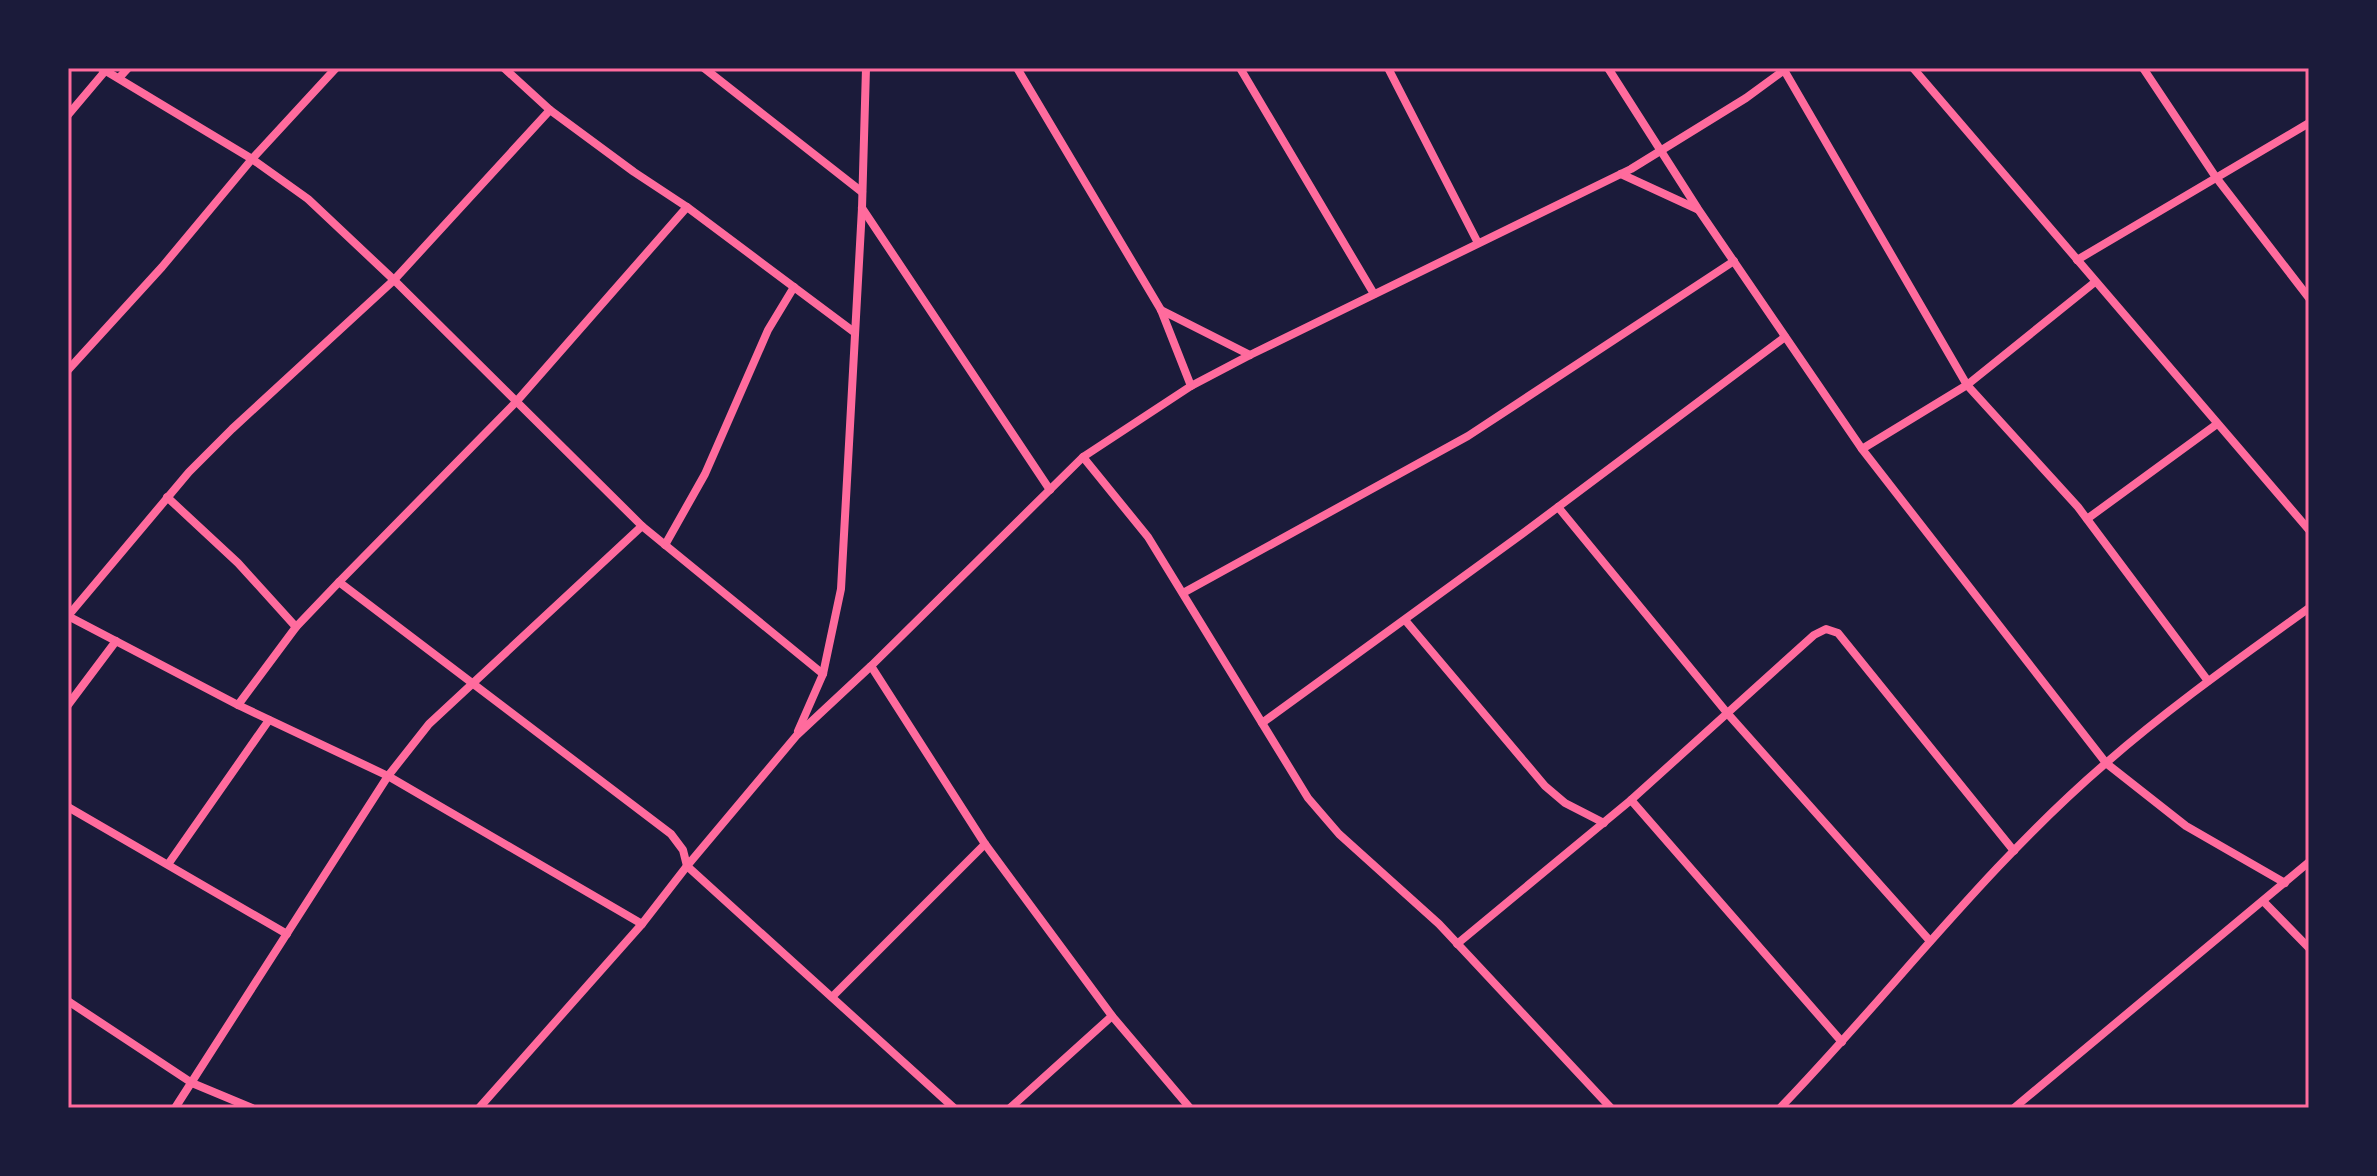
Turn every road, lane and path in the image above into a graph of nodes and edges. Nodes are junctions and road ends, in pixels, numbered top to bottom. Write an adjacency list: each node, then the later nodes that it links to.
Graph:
1 (128, 68): 14 (street)
2 (336, 68): 19 (street)
3 (504, 68): 15 (street)
4 (704, 68): 22 (street)
5 (866, 68): 22 (street)
6 (1017, 68): 34 (street)
7 (1240, 68): 32 (street)
8 (1388, 68): 26 (street)
9 (1608, 68): 18 (street)
10 (1913, 68): 27 (street)
11 (2143, 68): 21 (street)
12 (104, 69): 14 (street); 16 (street)
13 (1786, 69): 18 (street); 39 (street)
14 (119, 78): 19 (street)
15 (550, 110): 23 (street); 29 (street)
16 (68, 115)
17 (2309, 123): 21 (street)
18 (1661, 151): 20 (street); 25 (street)
19 (252, 159): 29 (street); 38 (street)
20 (1621, 174): 25 (street); 26 (street)
21 (2215, 176): 27 (street); 33 (street)
22 (862, 192): 24 (street)
23 (687, 207): 31 (street); 41 (street)
24 (862, 208): 35 (street); 45 (street)
25 (1698, 209): 28 (street)
26 (1478, 243): 32 (street)
27 (2077, 260): 30 (street)
28 (1734, 261): 36 (street); 53 (street)
29 (394, 280): 41 (street); 46 (street)
30 (2095, 282): 39 (street); 42 (street)
31 (794, 287): 35 (street); 51 (street)
32 (1374, 294): 37 (street)
33 (2309, 298)
34 (1161, 310): 37 (street); 40 (street)
35 (854, 332): 59 (street)
36 (1785, 337): 43 (street); 47 (street)
37 (1250, 355): 40 (street)
38 (68, 370)
39 (1967, 385): 43 (street); 48 (street)
40 (1191, 386): 44 (street)
41 (516, 402): 49 (street); 52 (street)
42 (2217, 424): 48 (street); 50 (street)
43 (1862, 449): 68 (street)
44 (1083, 457): 45 (street); 53 (street)
45 (1050, 490): 58 (street)
46 (167, 497): 56 (street); 57 (street)
47 (1558, 507): 55 (street); 64 (street)
48 (2087, 519): 60 (street)
49 (642, 526): 51 (street); 61 (street)
50 (2309, 530)
51 (665, 545): 59 (street)
52 (339, 582): 56 (street); 61 (street)
53 (1183, 593): 66 (street)
54 (2309, 608): 60 (street)
55 (1405, 620): 66 (street); 72 (street)
56 (296, 627): 63 (street)
57 (116, 641): 62 (street); 63 (street)
58 (871, 666): 67 (street); 73 (street)
59 (823, 674): 67 (street)
60 (2208, 681): 68 (street)
61 (472, 685): 69 (street); 77 (street)
62 (68, 705)
63 (238, 705): 65 (street)
64 (1728, 714): 70 (street); 74 (street); 82 (street)
65 (269, 720): 69 (street); 76 (street)
66 (1262, 723): 83 (street)
67 (797, 735): 77 (street)
68 (2106, 763): 74 (street); 78 (street)
69 (388, 776): 80 (street); 81 (street)
70 (1631, 800): 72 (street); 88 (street)
71 (68, 807): 76 (street)
72 (1604, 823): 83 (street)
73 (985, 844): 85 (street); 87 (street)
74 (2014, 851): 82 (street)
75 (2309, 862): 78 (street)
76 (169, 863): 81 (street)
77 (687, 866): 80 (street); 85 (street)
78 (2285, 883): 79 (street)
79 (2263, 901): 84 (street); 98 (street)
80 (642, 924): 92 (street)
81 (287, 934): 89 (street)
82 (1930, 941): 88 (street)
83 (1457, 944): 96 (street)
84 (2309, 948)
85 (832, 997): 93 (street)
86 (68, 1001): 89 (street)
87 (1112, 1016): 94 (street); 95 (street)
88 (1842, 1042): 97 (street)
89 (192, 1083): 90 (street); 91 (street)
90 (175, 1108)
91 (252, 1108)
92 (479, 1108)
93 (954, 1108)
94 (1010, 1108)
95 (1190, 1108)
96 (1611, 1108)
97 (1780, 1108)
98 (2014, 1108)

